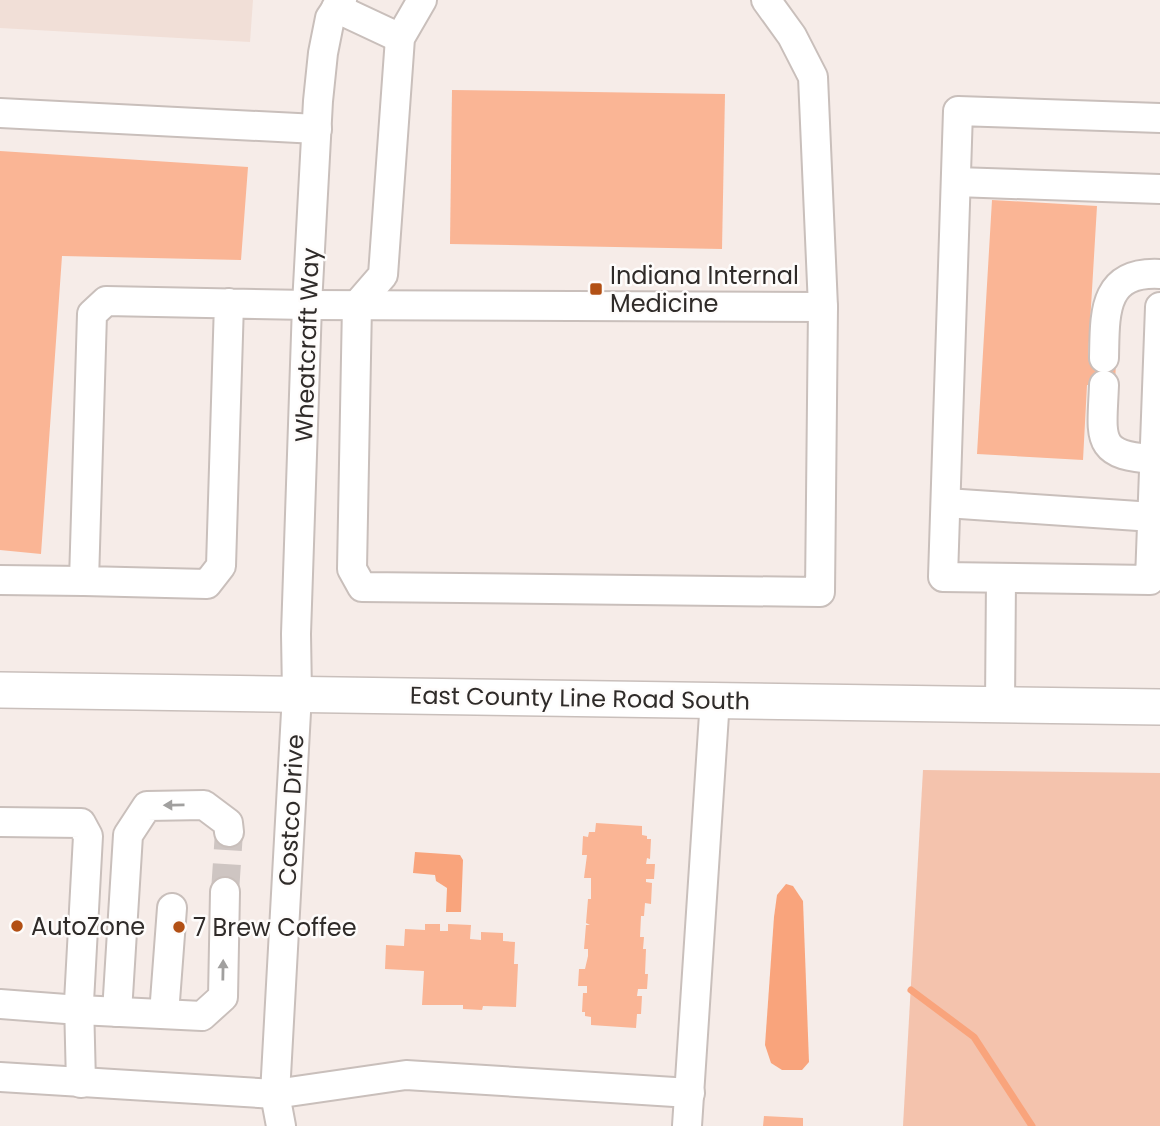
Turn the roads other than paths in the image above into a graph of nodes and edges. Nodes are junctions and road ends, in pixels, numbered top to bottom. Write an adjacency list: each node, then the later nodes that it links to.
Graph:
1 (422, 0): 4 (lane)
2 (766, 0): 14 (lane)
3 (339, 4): 4 (lane); 7 (lane, Wheatcraft Way)
4 (400, 38): 13 (lane)
5 (0, 113): 7 (lane)
6 (1160, 118): 8 (lane)
7 (317, 128): 12 (lane, Wheatcraft Way)
8 (956, 182): 9 (lane); 17 (lane)
9 (1160, 189)
10 (1160, 274): 16 (lane)
11 (229, 303): 12 (lane); 21 (lane); 21 (lane)
12 (307, 305): 13 (lane); 23 (lane, Wheatcraft Way)
13 (357, 305): 14 (lane); 14 (lane)
14 (823, 307)
15 (1160, 307): 16 (lane)
16 (1155, 459): 18 (lane)
17 (946, 503): 18 (lane); 19 (lane)
18 (1153, 517): 19 (lane)
19 (1001, 578): 25 (lane)
20 (0, 580): 21 (lane)
21 (84, 581)
22 (0, 690): 23 (main road, East County Line Road South)
23 (297, 694): 24 (main road, East County Line Road South); 38 (lane, Costco Drive)
24 (715, 699): 25 (main road, East County Line Road South); 37 (lane)
25 (999, 704): 26 (main road, East County Line Road South)
26 (1160, 707)
27 (0, 821): 32 (lane)
28 (229, 832): 33 (lane, one-way to 33)
29 (225, 892): 34 (lane, one-way to 29)
30 (172, 908): 34 (lane)
31 (0, 1004): 32 (lane)
32 (79, 1010): 33 (lane); 36 (lane)
33 (117, 1012): 34 (lane)
34 (164, 1014)
35 (0, 1077): 36 (lane)
36 (81, 1083): 38 (lane)
37 (690, 1093): 38 (lane); 40 (lane)
38 (275, 1094): 39 (lane, Costco Drive)
39 (281, 1126)
40 (687, 1126)

